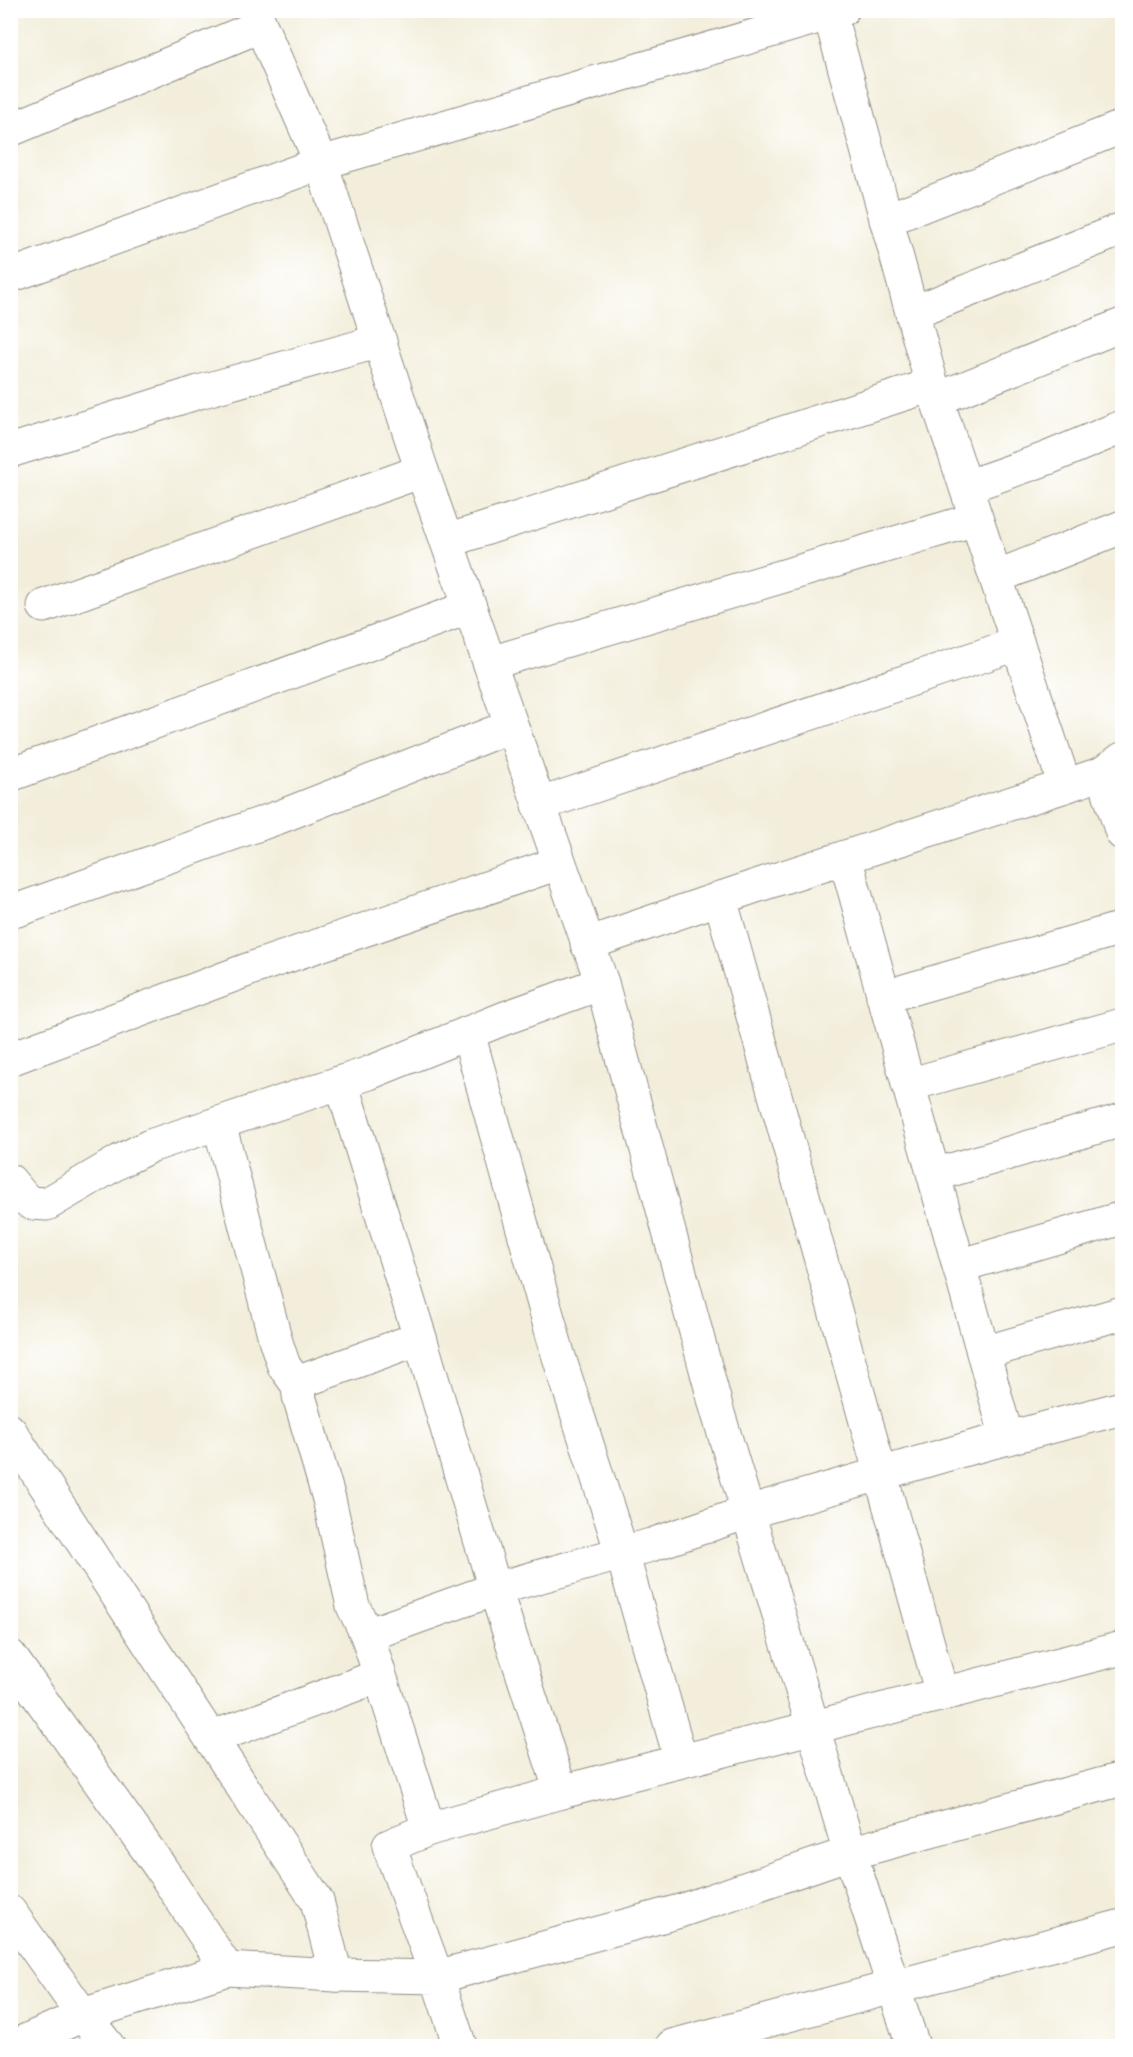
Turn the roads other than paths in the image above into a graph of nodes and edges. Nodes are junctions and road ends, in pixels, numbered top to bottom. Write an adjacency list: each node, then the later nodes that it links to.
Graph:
1 (836, 13): 3 (street); 7 (street)
2 (260, 15): 5 (street); 6 (street)
3 (759, 23): 6 (street)
4 (1122, 127): 7 (street)
5 (10, 130)
6 (321, 163): 9 (street); 12 (street)
7 (886, 220): 10 (street)
8 (1122, 229): 10 (street)
9 (10, 276)
10 (912, 313): 13 (street)
11 (1122, 325): 13 (street)
12 (380, 341): 15 (street); 16 (street)
13 (934, 392): 17 (street); 20 (street)
14 (1122, 426): 17 (street)
15 (10, 451)
16 (422, 471): 20 (street); 22 (street)
17 (966, 487): 18 (street)
18 (976, 519): 21 (street); 25 (street)
19 (1122, 527): 21 (street)
20 (447, 541): 23 (street)
21 (996, 577): 24 (street)
22 (44, 606)
23 (470, 607): 25 (street); 28 (street)
24 (1017, 644): 29 (street); 30 (street)
25 (490, 663): 26 (street)
26 (511, 726): 30 (street); 35 (street)
27 (1113, 766): 29 (street); 31 (street)
28 (10, 775)
29 (1065, 786): 32 (street)
30 (538, 805): 33 (street)
31 (1122, 833)
32 (845, 857): 34 (street); 39 (street)
33 (559, 863): 37 (street); 42 (street)
34 (720, 898): 37 (street); 59 (street)
35 (18, 910)
36 (1122, 928): 39 (street)
37 (587, 944): 38 (street)
38 (602, 983): 41 (street); 60 (street)
39 (883, 997): 44 (street)
40 (1122, 1025): 44 (street)
41 (468, 1033): 43 (street); 61 (street)
42 (10, 1059)
43 (342, 1082): 46 (street); 52 (street)
44 (908, 1085): 47 (street)
45 (1122, 1120): 47 (street)
46 (219, 1123): 48 (street); 54 (street)
47 (934, 1175): 50 (street)
48 (10, 1181)
49 (1122, 1218): 50 (street)
50 (959, 1266): 53 (street)
51 (1122, 1313): 53 (street)
52 (420, 1338): 54 (street); 62 (street)
53 (983, 1353): 57 (street)
54 (298, 1385): 63 (street)
55 (1122, 1408): 57 (street)
56 (10, 1431): 58 (street)
57 (1007, 1438): 59 (street)
58 (21, 1469): 69 (street)
59 (880, 1474): 60 (street); 67 (street)
60 (748, 1512): 61 (street); 68 (street)
61 (622, 1553): 62 (street); 70 (street)
62 (495, 1589): 63 (street); 72 (street)
63 (367, 1635): 66 (street)
64 (1122, 1648): 67 (street)
65 (10, 1656): 77 (street)
66 (379, 1676): 69 (street); 73 (street)
67 (942, 1694): 68 (street)
68 (813, 1726): 70 (street); 74 (street)
69 (211, 1738): 78 (street)
70 (681, 1761): 72 (street)
71 (1122, 1779): 74 (street)
72 (561, 1792): 73 (street)
73 (429, 1829): 79 (street)
74 (850, 1853): 79 (street); 80 (street)
75 (10, 1912): 81 (street)
76 (1122, 1926): 80 (street)
77 (227, 1969): 78 (street); 81 (street)
78 (336, 1975): 79 (street)
79 (437, 1977): 84 (street)
80 (894, 1987): 85 (street); 86 (street)
81 (83, 2015): 82 (street); 83 (street)
82 (14, 2046)
83 (108, 2046)
84 (460, 2046)
85 (672, 2046)
86 (912, 2046)

